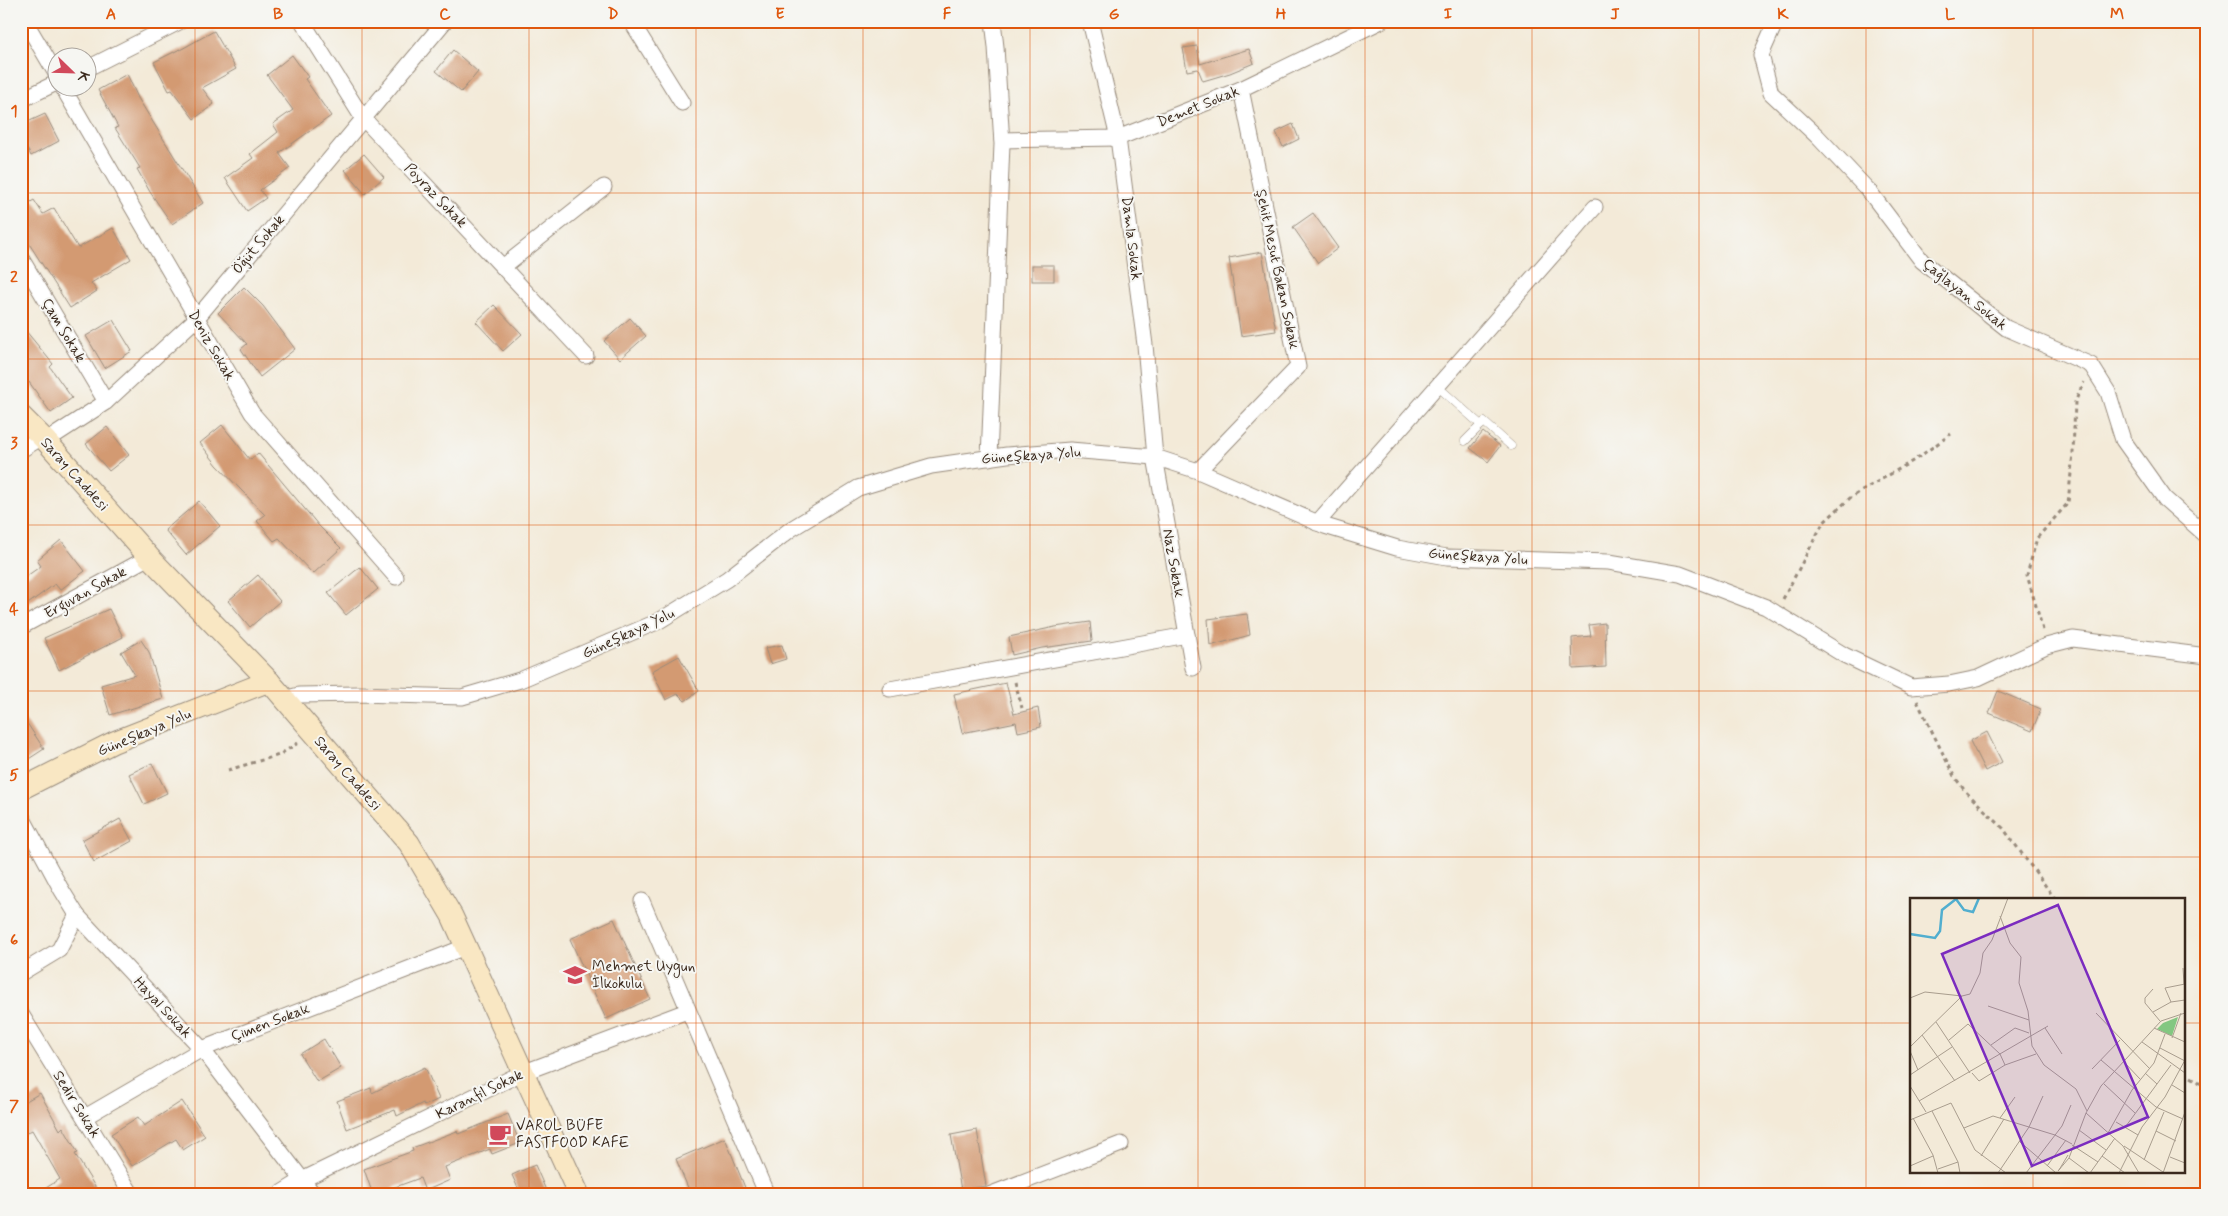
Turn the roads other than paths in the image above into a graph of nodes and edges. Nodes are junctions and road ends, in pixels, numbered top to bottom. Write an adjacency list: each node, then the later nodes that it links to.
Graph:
1 (25, 21): 10 (street)
2 (181, 21): 11 (street)
3 (302, 21): 17 (street, Poyraz Sokak)
4 (444, 21): 17 (street, Öğüt Sokak)
5 (631, 21): 16 (street)
6 (993, 21): 19 (street)
7 (1090, 21): 18 (street, Damla Sokak)
8 (1381, 21): 13 (street, Demet Sokak)
9 (1776, 21): 38 (street, Çağlayan Sokak)
10 (48, 60)
11 (98, 63)
12 (48, 87): 15 (street)
13 (1241, 89): 18 (street, Demet Sokak); 36 (street, Şehit Mesut Bakan Sokak)
14 (69, 98): 24 (street, Deniz Sokak)
15 (21, 100)
16 (682, 103)
17 (362, 118): 23 (street, Poyraz Sokak); 24 (street, Öğüt Sokak)
18 (1118, 138): 19 (street, Demet Sokak); 34 (street, Damla Sokak)
19 (1002, 140): 35 (street)
20 (604, 187): 23 (street)
21 (1595, 207): 26 (street)
22 (21, 258): 27 (street, Çam Sokak)
23 (504, 266): 25 (street, Poyraz Sokak)
24 (197, 318): 27 (street, Öğüt Sokak); 40 (street, Deniz Sokak)
25 (586, 356)
26 (1437, 386): 29 (lane); 37 (street)
27 (106, 402): 30 (street, Öğüt Sokak)
28 (21, 416): 30 (street, Saray Caddesi)
29 (1481, 425): 31 (lane); 32 (lane)
30 (44, 439): 33 (street, Öğüt Sokak); 39 (street, Saray Caddesi)
31 (1465, 442)
32 (1511, 446)
33 (21, 450)
34 (1156, 457): 35 (street, Güneşkaya Yolu); 36 (street, Güneşkaya Yolu); 42 (street, Naz Sokak)
35 (989, 458): 47 (street, Güneşkaya Yolu)
36 (1198, 471): 37 (street, Güneşkaya Yolu)
37 (1317, 522): 43 (street, Güneşkaya Yolu)
38 (2207, 536)
39 (150, 557): 41 (street, Erguvan Sokak); 45 (street, Saray Caddesi)
40 (396, 577)
41 (21, 627)
42 (1187, 635): 44 (street, Naz Sokak); 46 (street)
43 (2207, 656)
44 (1193, 668)
45 (269, 681): 47 (street, Saray Caddesi); 48 (street, Güneşkaya Yolu)
46 (890, 689)
47 (284, 699): 52 (street, Saray Caddesi)
48 (21, 789)
49 (21, 815): 51 (street, Hayal Sokak)
50 (642, 902): 54 (street)
51 (77, 915): 53 (street); 56 (street, Hayal Sokak)
52 (465, 947): 56 (street, Çimen Sokak); 57 (street, Saray Caddesi)
53 (21, 973)
54 (687, 1011): 57 (street, Karanfil Sokak); 65 (street)
55 (21, 1014): 58 (street, Sedir Sokak)
56 (202, 1049): 58 (street, Çimen Sokak); 60 (street, Hayal Sokak)
57 (522, 1073): 60 (street, Karanfil Sokak); 64 (street, Saray Caddesi)
58 (85, 1117): 61 (street, Sedir Sokak)
59 (1121, 1144): 66 (street)
60 (304, 1179): 62 (street, Karanfil Sokak); 63 (street, Hayal Sokak)
61 (132, 1195)
62 (278, 1195)
63 (314, 1195)
64 (579, 1195)
65 (767, 1195)
66 (989, 1195)

